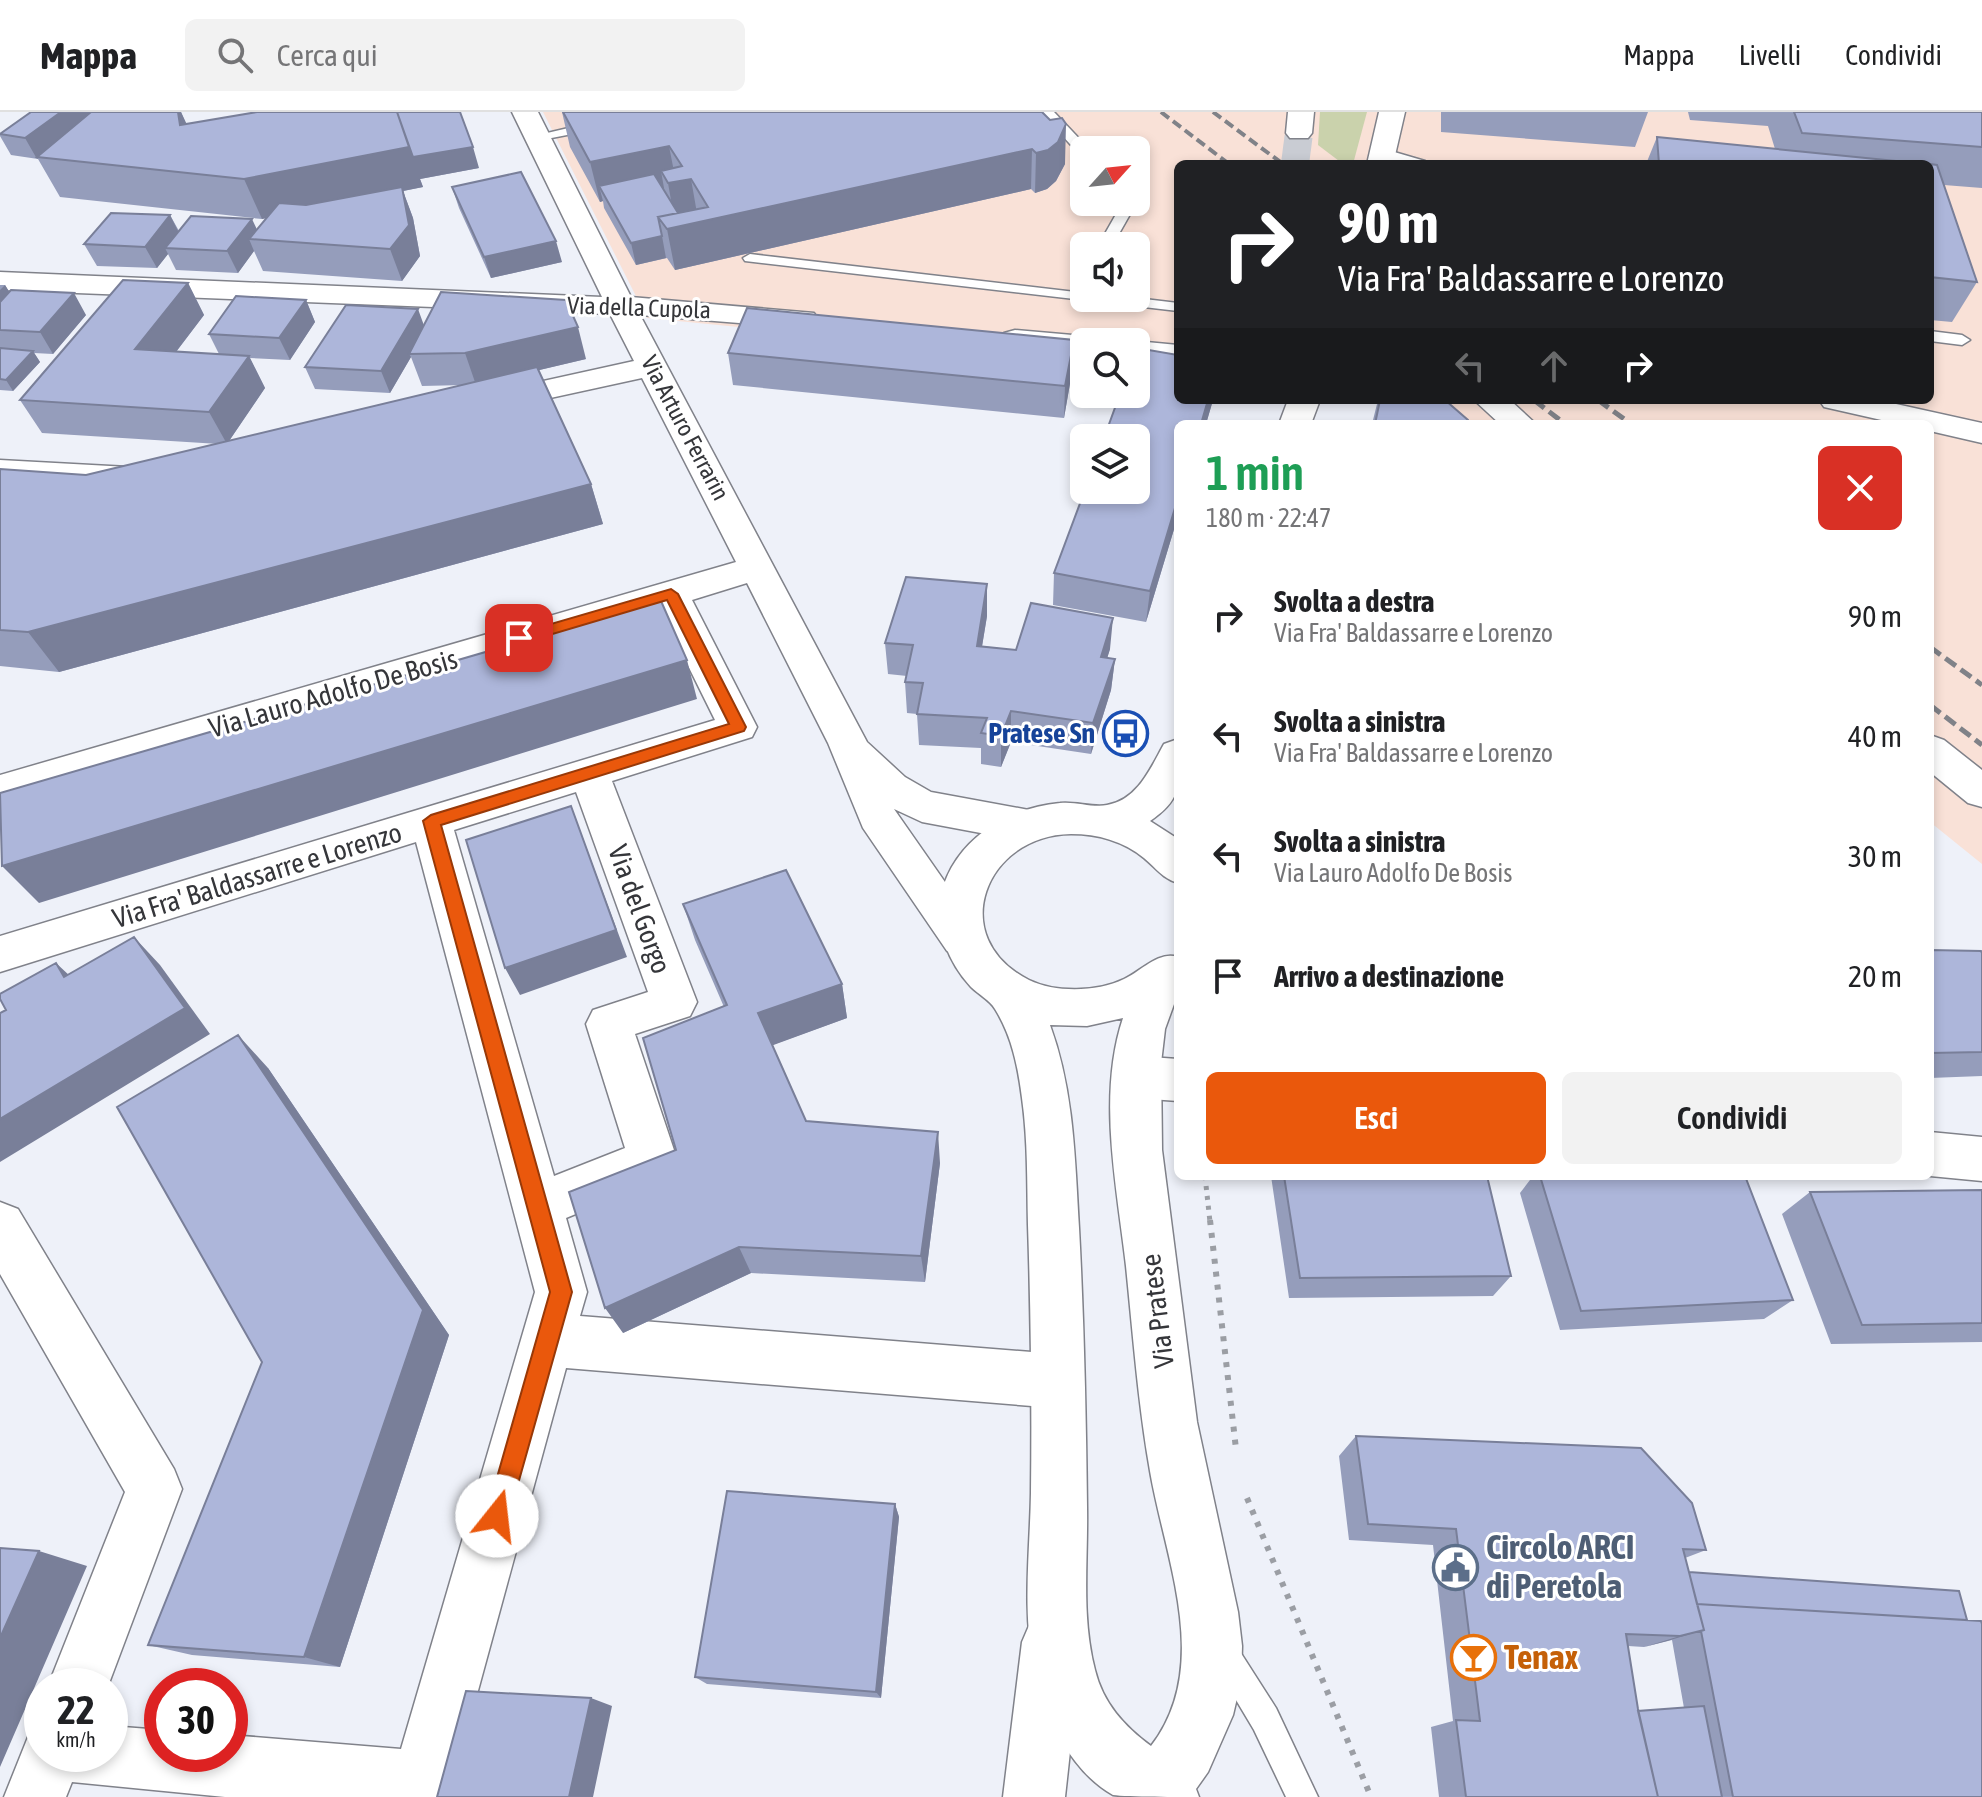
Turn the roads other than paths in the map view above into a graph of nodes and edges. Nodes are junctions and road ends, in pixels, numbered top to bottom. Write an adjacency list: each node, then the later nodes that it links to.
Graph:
1 (1047, 112): 5 (lane)
2 (1392, 112): 6 (street)
3 (605, 123): 4 (lane)
4 (530, 124): 10 (street, Via Arturo Ferrarin)
5 (1070, 136)
6 (1382, 159)
7 (750, 258): 9 (lane)
8 (0, 281): 10 (street, Via della Cupola)
9 (1070, 291)
10 (621, 304): 13 (street, Via della Cupola); 20 (street, Via Arturo Ferrarin)
11 (1150, 304): 12 (lane)
12 (1174, 307)
13 (833, 322)
14 (990, 336): 17 (street)
15 (1934, 336): 16 (lane)
16 (1962, 340)
17 (1070, 344)
18 (1150, 351): 19 (street)
19 (1174, 354)
20 (653, 366): 23 (street); 30 (street, Via Arturo Ferrarin)
21 (1495, 404): 24 (street)
22 (1853, 404): 25 (street)
23 (468, 408)
24 (1515, 420)
25 (1924, 420)
26 (1934, 422): 27 (street)
27 (1982, 433)
28 (0, 470): 29 (street)
29 (178, 475)
30 (758, 568): 31 (street, Via Lauro Adolfo De Bosis); 32 (street, Via Arturo Ferrarin)
31 (671, 594): 35 (street, Via Fra' Baldassarre e Lorenzo); 36 (street, Via Lauro Adolfo De Bosis)
32 (848, 743): 40 (street, Via Arturo Ferrarin); 42 (street, Via Arturo Ferrarin)
33 (1934, 753): 37 (street)
34 (1174, 764): 39 (street)
35 (589, 772): 38 (street, Via Fra' Baldassarre e Lorenzo); 49 (street, Via del Gorgo)
36 (0, 790)
37 (1982, 792)
38 (431, 821): 43 (street, Via Fra' Baldassarre e Lorenzo); 49 (street)
39 (1110, 821): 40 (street); 41 (street)
40 (1029, 826): 42 (street)
41 (1174, 862)
42 (962, 938): 45 (street, Via Arturo Ferrarin)
43 (0, 954)
44 (1168, 974): 45 (street); 46 (street, Via Pratese)
45 (1006, 987): 52 (street, Via Pratese)
46 (1157, 1079): 54 (street, Via Pratese)
47 (1934, 1154): 48 (street)
48 (1982, 1159)
49 (538, 1206): 51 (street)
50 (0, 1226): 55 (street)
51 (548, 1340): 52 (street); 58 (street)
52 (1057, 1381): 53 (street, Via Pratese)
53 (1055, 1620): 59 (street, Via Pratese); 61 (street)
54 (1214, 1638): 59 (street, Via Pratese); 62 (lane, Via Pratese)
55 (85, 1668)
56 (128, 1759): 58 (street)
57 (45, 1772): 60 (street)
58 (420, 1789)
59 (1159, 1794)
60 (35, 1797)
61 (1034, 1797)
62 (1302, 1797)

